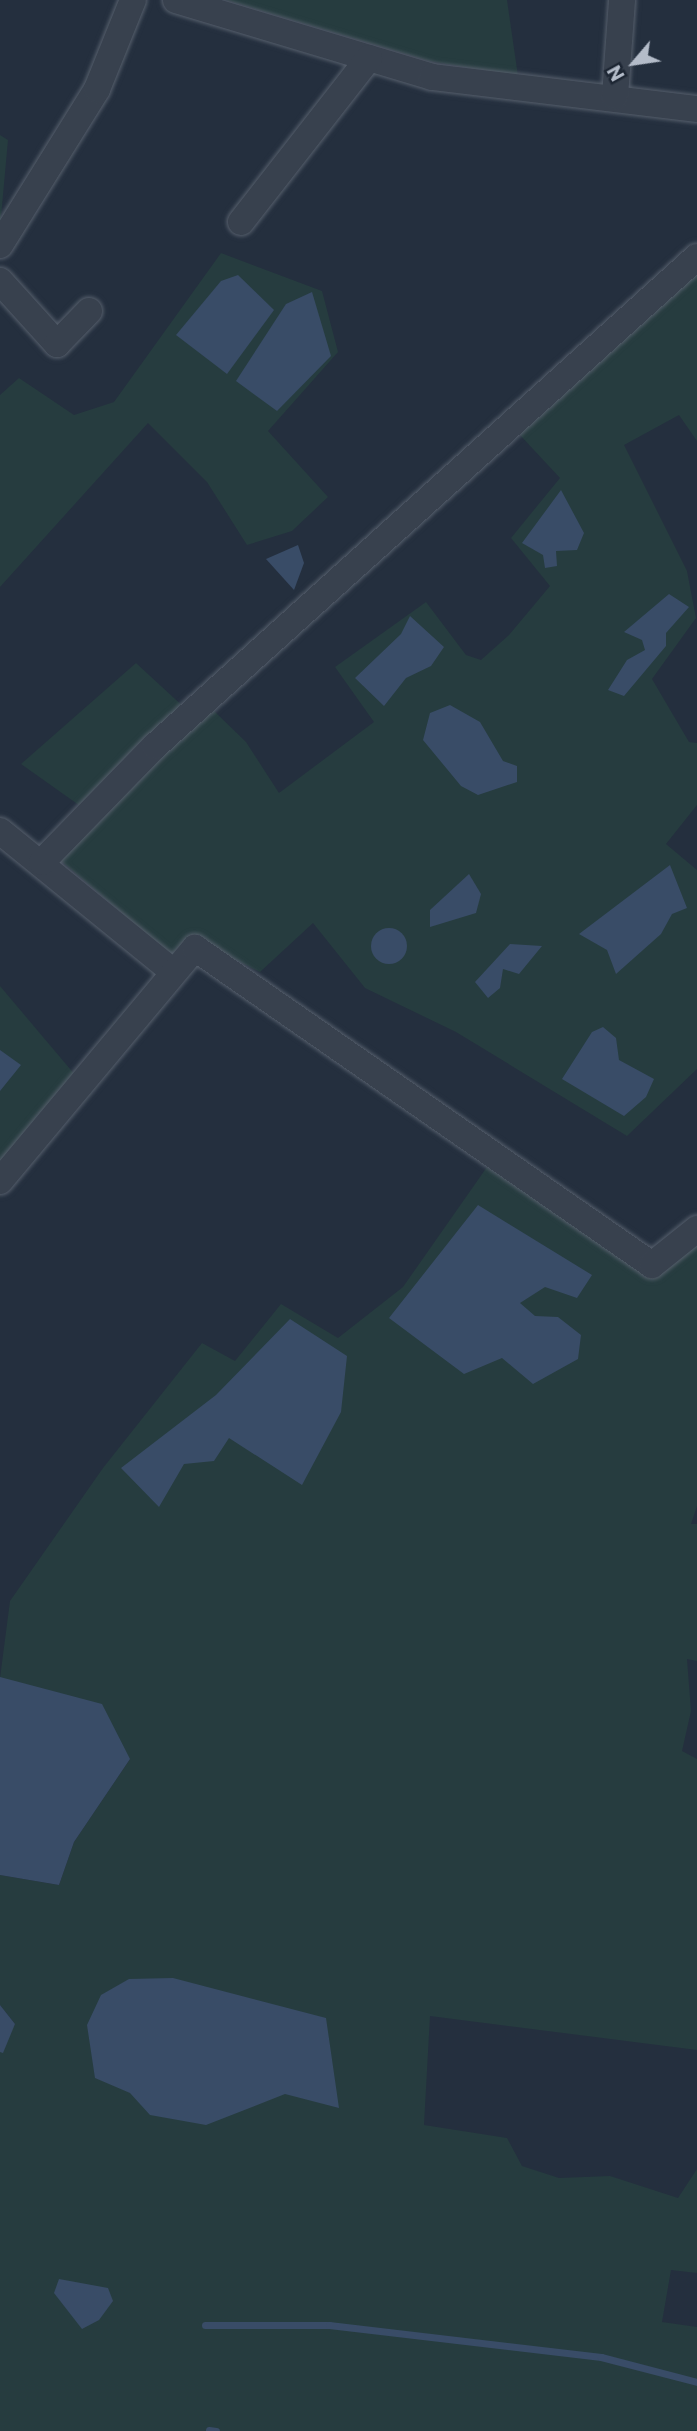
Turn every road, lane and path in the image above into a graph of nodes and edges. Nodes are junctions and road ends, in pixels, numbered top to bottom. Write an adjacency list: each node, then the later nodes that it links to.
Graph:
1 (133, 0): 8 (street)
2 (176, 0): 4 (street)
3 (622, 0): 5 (street)
4 (369, 58): 5 (street); 7 (street)
5 (615, 96): 6 (street)
6 (697, 109)
7 (241, 222)
8 (0, 245)
9 (697, 257): 13 (street)
10 (0, 281): 11 (street)
11 (89, 311)
12 (0, 831): 13 (street)
13 (42, 862): 14 (street)
14 (171, 970): 15 (street); 16 (street)
15 (0, 1181)
16 (697, 1229)

